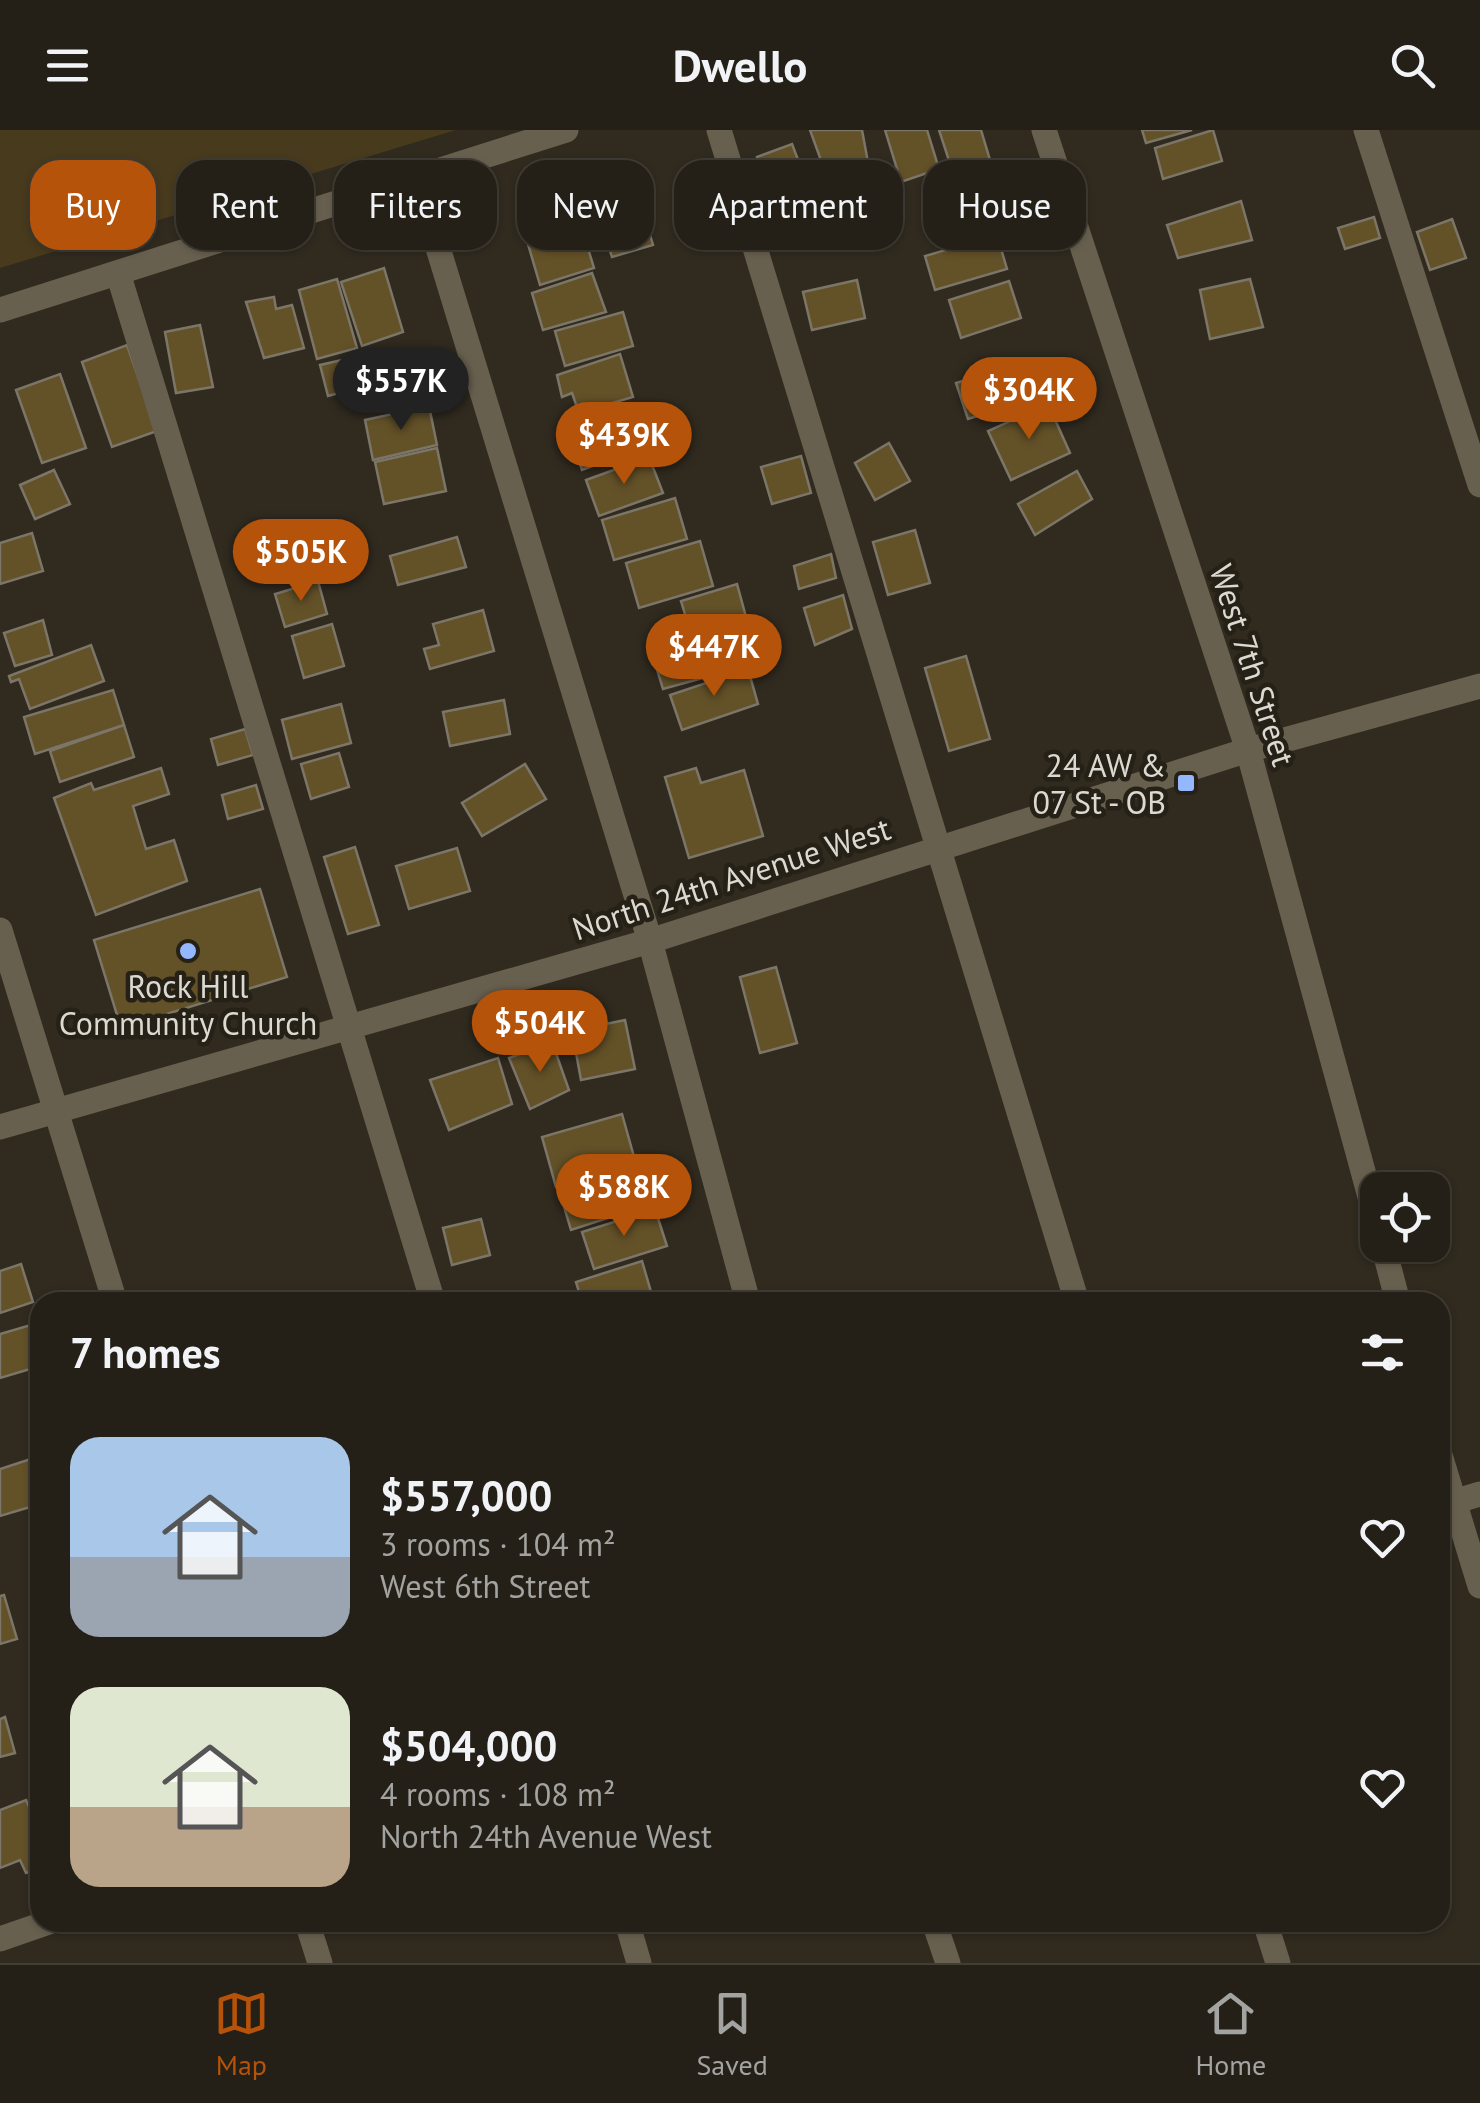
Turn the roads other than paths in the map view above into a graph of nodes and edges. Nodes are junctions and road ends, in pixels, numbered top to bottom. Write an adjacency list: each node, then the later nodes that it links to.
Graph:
1 (566, 130): 5 (street)
2 (718, 130): 13 (street)
3 (1044, 130): 12 (street, West 7th Street)
4 (1366, 130): 10 (street)
5 (468, 160)
6 (334, 203): 8 (street)
7 (439, 250): 15 (street)
8 (118, 273): 9 (street); 16 (street)
9 (0, 310)
10 (1480, 486)
11 (1480, 686): 12 (street, North 24th Avenue West)
12 (1248, 750): 13 (street, North 24th Avenue West); 19 (street, West 7th Street)
13 (940, 846): 15 (street, North 24th Avenue West); 24 (street)
14 (0, 930): 17 (street)
15 (650, 941): 16 (street, North 24th Avenue West); 23 (street)
16 (349, 1029): 17 (street, North 24th Avenue West); 22 (street)
17 (55, 1110): 18 (street, North 24th Avenue West); 21 (street)
18 (0, 1127)
19 (1363, 1172)
20 (1387, 1262): 25 (street)
21 (112, 1292)
22 (430, 1292)
23 (745, 1292)
24 (1074, 1292)
25 (1395, 1292)
26 (1480, 1494): 27 (street)
27 (1450, 1503)
28 (1450, 1514): 29 (street)
29 (1480, 1586)
30 (30, 1929): 35 (street)
31 (310, 1932): 36 (street)
32 (629, 1932): 37 (street)
33 (937, 1932): 38 (street)
34 (1269, 1932): 39 (street)
35 (0, 1939)
36 (320, 1963)
37 (639, 1963)
38 (948, 1963)
39 (1278, 1963)

